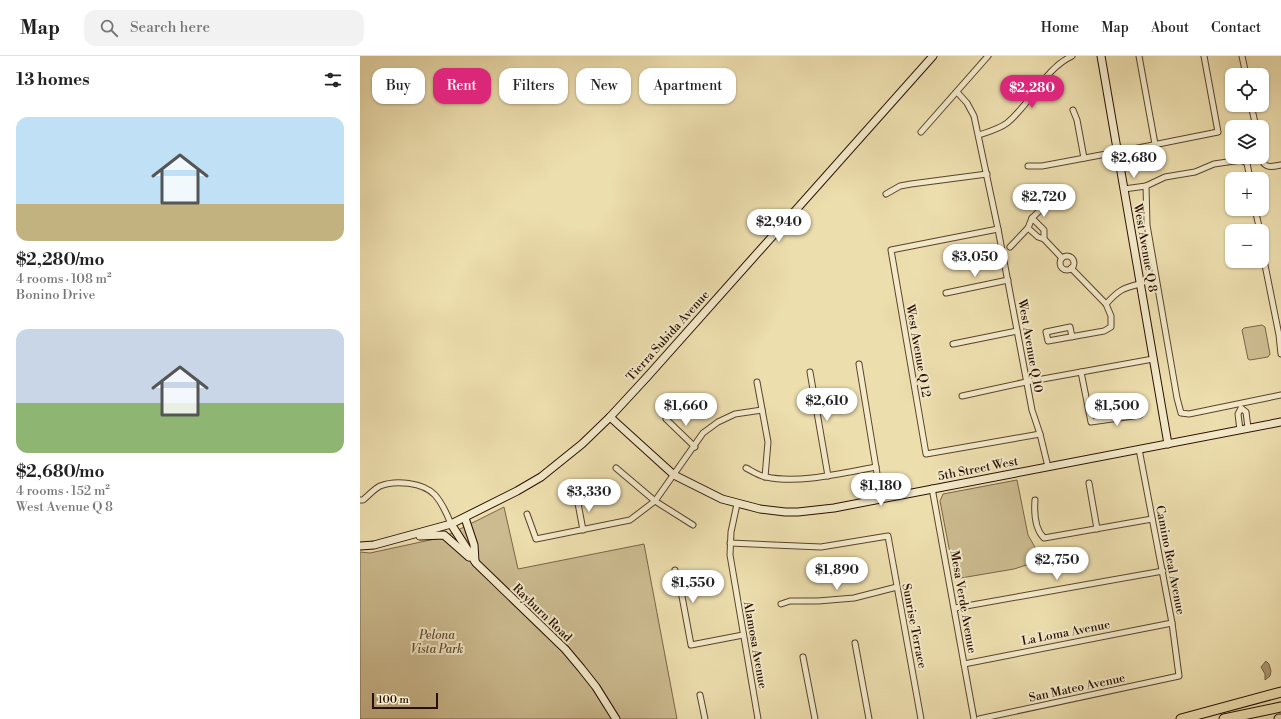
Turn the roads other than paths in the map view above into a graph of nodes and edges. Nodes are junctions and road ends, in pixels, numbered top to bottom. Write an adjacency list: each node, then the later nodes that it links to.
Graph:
1 (933, 56): 52 (street, Tierra Subida Avenue)
2 (988, 56): 9 (street)
3 (1072, 56): 12 (street)
4 (1100, 56): 14 (street, West Avenue Q 8)
5 (1140, 56): 13 (street)
6 (1204, 56): 13 (street)
7 (1242, 56): 8 (street)
8 (1245, 68)
9 (957, 92): 11 (street); 12 (street, West Avenue Q 10)
10 (1073, 110): 15 (street)
11 (921, 132)
12 (978, 135): 20 (street, West Avenue Q 10)
13 (1155, 144): 14 (street)
14 (1118, 152): 15 (street); 22 (street, West Avenue Q 8)
15 (1084, 158): 18 (street)
16 (1264, 164): 17 (street)
17 (1281, 165)
18 (1028, 166)
19 (1249, 172): 21 (street)
20 (987, 174): 23 (street); 27 (street, West Avenue Q 10)
21 (1146, 186): 22 (street); 49 (street)
22 (1124, 189): 34 (street, West Avenue Q 8)
23 (886, 194)
24 (1053, 198): 25 (street)
25 (1032, 218): 26 (street); 28 (street)
26 (1028, 228): 28 (street); 29 (street)
27 (998, 229): 33 (street, West Avenue Q 10); 57 (street, West Avenue Q 12)
28 (1044, 239): 30 (street)
29 (1010, 247)
30 (1062, 258): 31 (street); 31 (street)
31 (1072, 268): 36 (street)
32 (1266, 268): 40 (street)
33 (1008, 280): 35 (street); 37 (street, West Avenue Q 10)
34 (1140, 284): 36 (street); 41 (street, West Avenue Q 8)
35 (946, 293)
36 (1106, 304): 38 (street)
37 (1017, 331): 39 (street); 46 (street, West Avenue Q 10)
38 (1072, 337): 38 (street)
39 (953, 344)
40 (1281, 354)
41 (1153, 359): 44 (street); 58 (street, West Avenue Q 8)
42 (859, 364): 61 (street)
43 (810, 372): 66 (street)
44 (1082, 372): 46 (street); 51 (street)
45 (757, 382): 50 (street)
46 (1026, 382): 48 (street); 57 (street, West Avenue Q 10)
47 (1281, 395): 49 (street)
48 (962, 396)
49 (1241, 406): 55 (street); 56 (street)
50 (762, 410): 59 (street); 67 (street)
51 (1140, 414)
52 (610, 417): 65 (street, 5th Street West); 77 (street, Tierra Subida Avenue)
53 (666, 419): 59 (street)
54 (1281, 422): 55 (street, 5th Street West)
55 (1248, 428): 56 (street, 5th Street West)
56 (1240, 430): 58 (street, 5th Street West)
57 (1040, 434): 62 (street, West Avenue Q 10)
58 (1168, 444): 60 (street, 5th Street West)
59 (694, 446): 65 (street)
60 (1139, 449): 62 (street, 5th Street West); 78 (street, Camino Real Avenue)
61 (876, 467): 66 (street); 71 (street)
62 (1048, 467): 69 (street, 5th Street West)
63 (616, 468): 74 (street)
64 (746, 468): 67 (street)
65 (674, 475): 74 (street); 75 (street, 5th Street West)
66 (828, 476): 67 (street)
67 (765, 477)
68 (1089, 483): 81 (street)
69 (932, 488): 71 (street, 5th Street West); 91 (street, Mesa Verde Avenue)
70 (577, 498): 82 (street)
71 (881, 498): 75 (street, 5th Street West)
72 (360, 500): 79 (street)
73 (1035, 500): 81 (street)
74 (655, 501): 80 (street); 82 (street)
75 (737, 504): 84 (street, Alamosa Avenue)
76 (527, 514): 82 (street)
77 (465, 518): 79 (street, Tierra Subida Avenue); 86 (street)
78 (1152, 519): 81 (street); 88 (street, Camino Real Avenue)
79 (451, 524): 83 (street, Tierra Subida Avenue); 86 (street, Rayburn Road)
80 (693, 525)
81 (1097, 529)
82 (583, 530)
83 (408, 536): 85 (street, Tierra Subida Avenue); 86 (street)
84 (730, 543): 89 (street, Sunrise Terrace); 93 (street, Alamosa Avenue)
85 (360, 546)
86 (476, 563): 101 (street, Rayburn Road)
87 (675, 570): 93 (street)
88 (1163, 571): 91 (street); 92 (street, Camino Real Avenue)
89 (897, 587): 90 (street); 106 (street, Sunrise Terrace)
90 (781, 604)
91 (955, 608): 96 (street, Mesa Verde Avenue)
92 (1172, 623): 96 (street, La Loma Avenue); 97 (street, Camino Real Avenue)
93 (743, 635): 103 (street, Alamosa Avenue)
94 (855, 643): 105 (street)
95 (803, 657): 104 (street)
96 (964, 664): 107 (street, Mesa Verde Avenue)
97 (1179, 676): 108 (street, San Mateo Avenue)
98 (1281, 692): 109 (highway)
99 (700, 695): 102 (street)
100 (1281, 707): 110 (highway)
101 (616, 719)
102 (704, 719)
103 (758, 719)
104 (815, 719)
105 (869, 719)
106 (921, 719)
107 (974, 719)
108 (979, 719)
109 (1181, 719)
110 (1224, 719)

